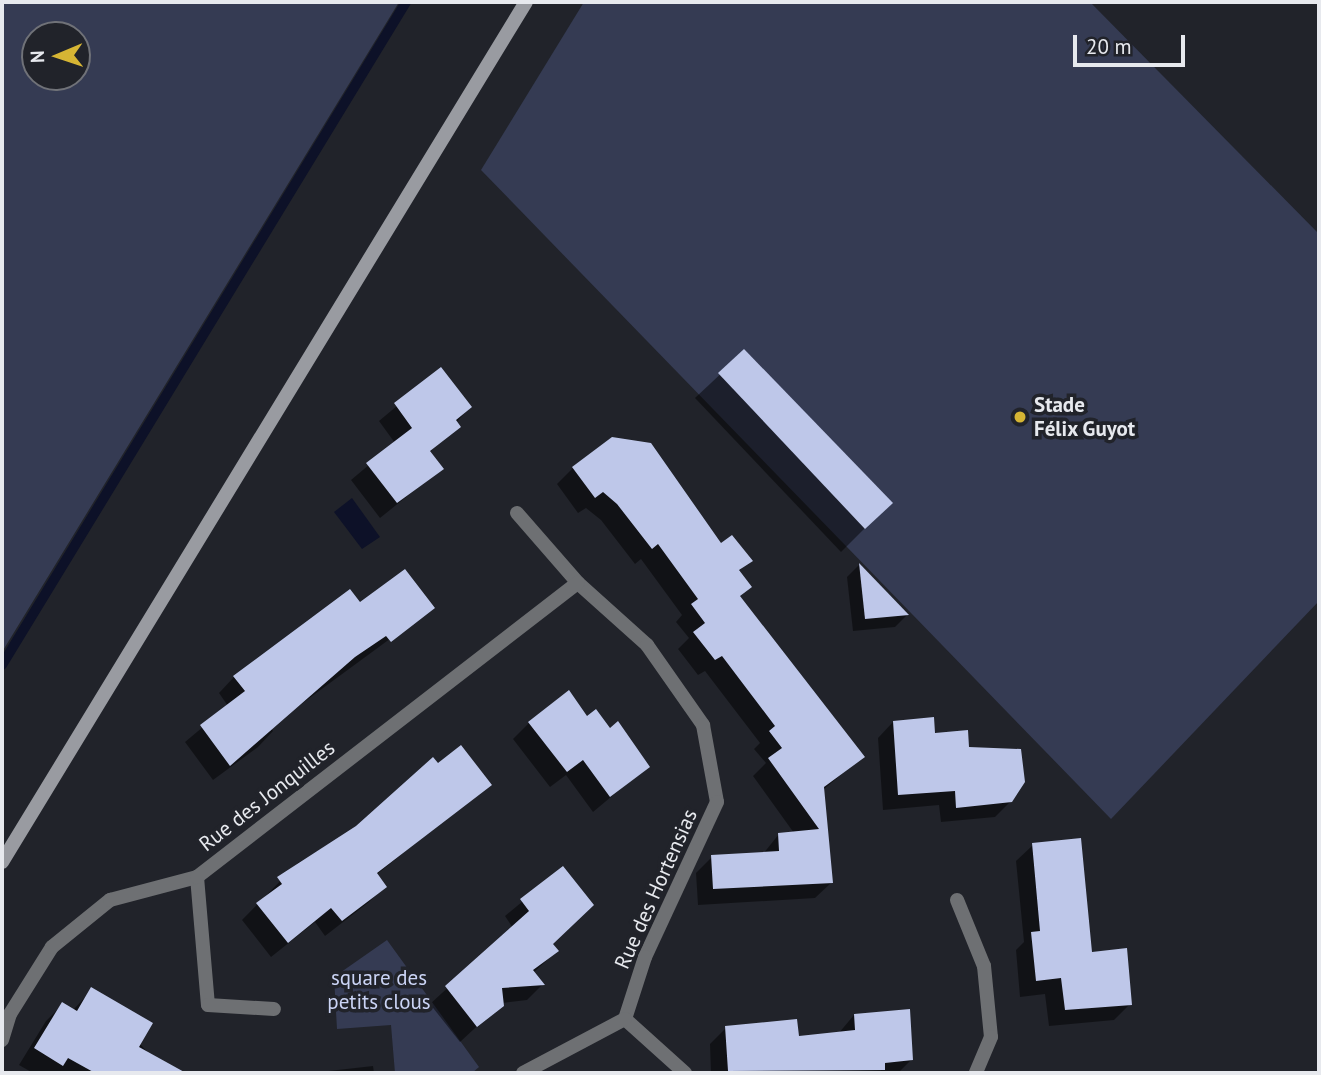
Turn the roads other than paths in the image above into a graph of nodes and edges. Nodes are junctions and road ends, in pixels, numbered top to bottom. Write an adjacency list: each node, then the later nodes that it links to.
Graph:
1 (526, 2): 4 (main road)
2 (517, 513): 3 (street, Rue des Hortensias)
3 (578, 583): 5 (street, Rue des Jonquilles); 8 (street, Rue des Hortensias)
4 (2, 862)
5 (197, 877): 7 (street); 9 (street, Rue des Jonquilles)
6 (957, 900): 12 (street)
7 (274, 1009)
8 (625, 1018): 10 (street); 11 (street)
9 (2, 1040)
10 (523, 1073)
11 (685, 1073)
12 (976, 1073)

